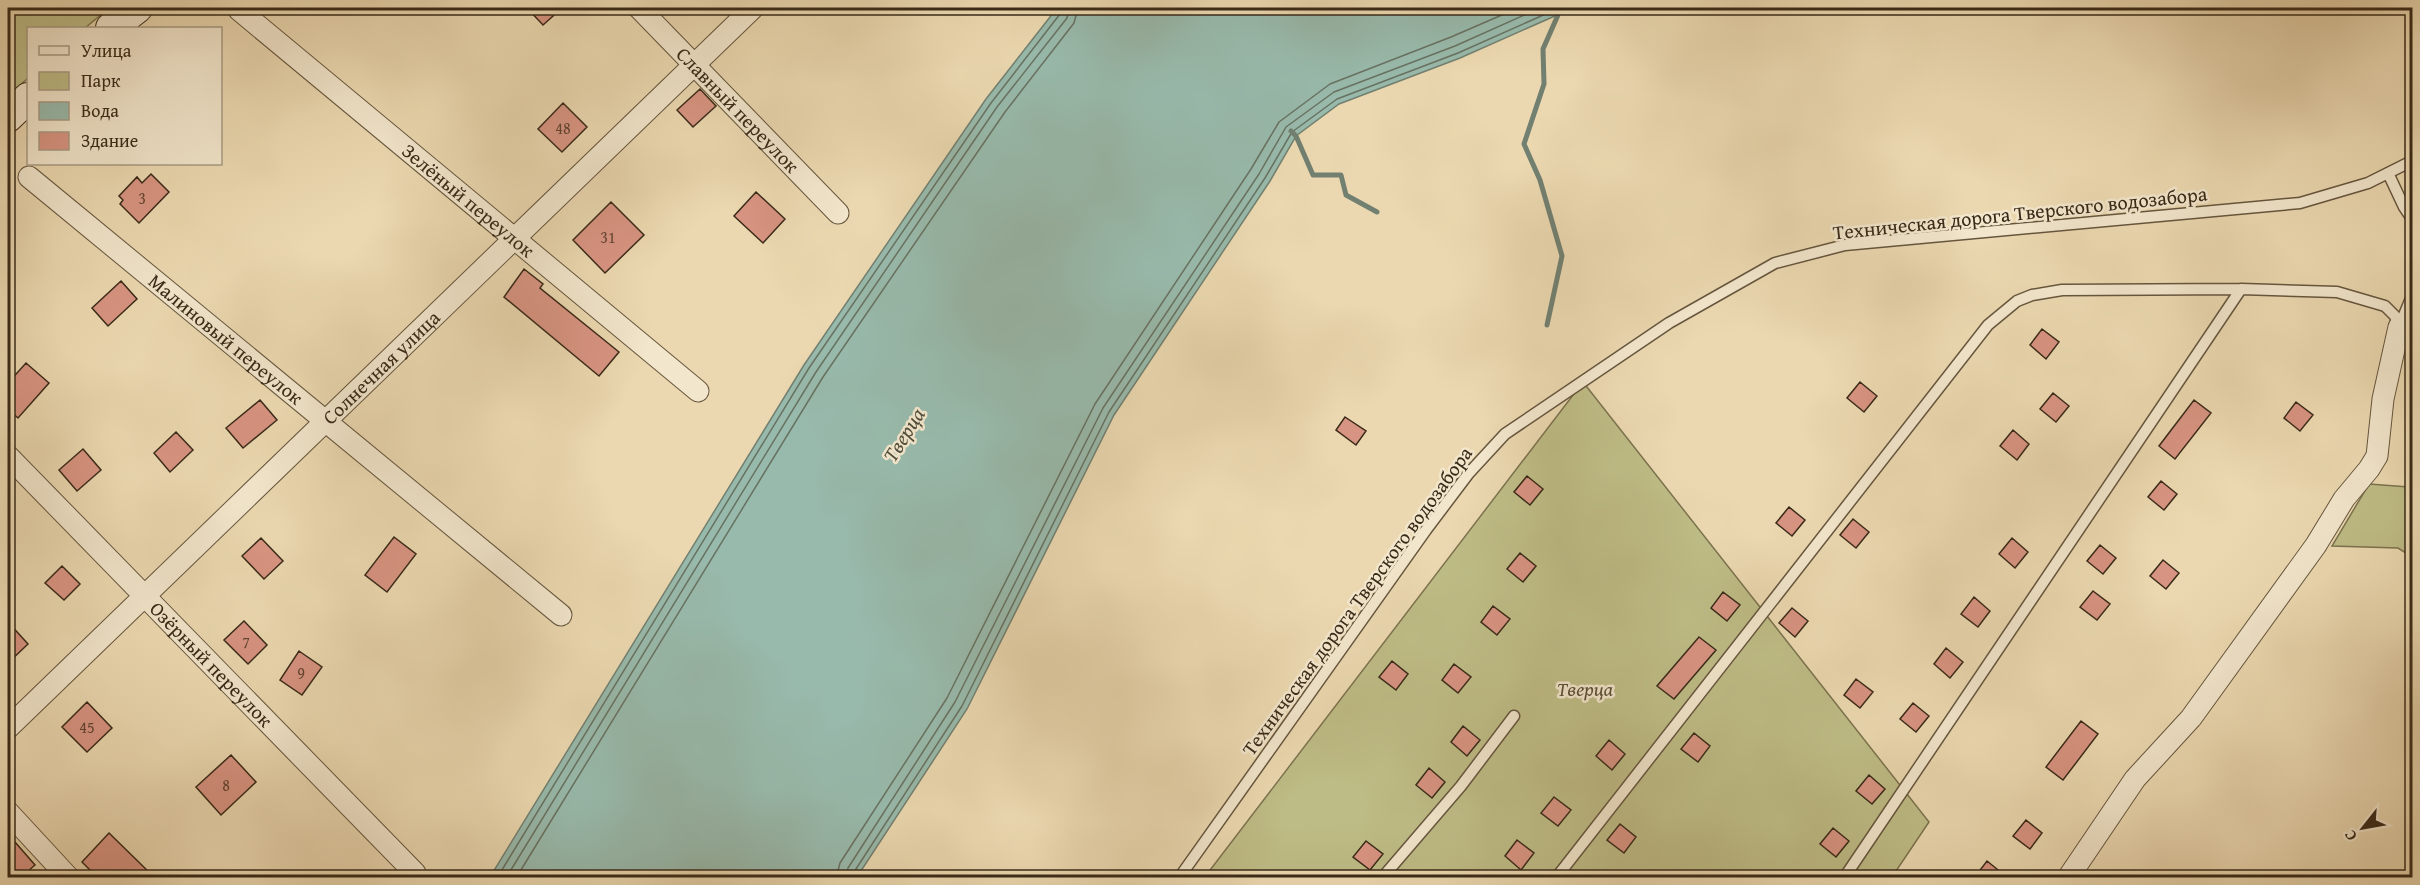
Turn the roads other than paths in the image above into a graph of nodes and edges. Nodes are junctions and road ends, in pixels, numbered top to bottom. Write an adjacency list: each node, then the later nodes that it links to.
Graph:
1 (137, 8): 5 (main road)
2 (639, 8): 6 (street, Славный переулок)
3 (753, 8): 6 (street, Солнечная улица)
4 (239, 10): 14 (street, Зелёный переулок)
5 (112, 27)
6 (694, 65): 12 (street, Славный переулок); 14 (street, Солнечная улица)
7 (27, 99): 8 (main road)
8 (8, 117)
9 (2412, 161): 10 (lane, Техническая дорога Тверского водозабора)
10 (2388, 173): 13 (lane); 28 (lane, Техническая дорога Тверского водозабора)
11 (29, 177): 19 (street, Малиновый переулок)
12 (838, 213)
13 (2412, 219)
14 (514, 239): 18 (street, Зелёный переулок); 19 (street, Солнечная улица)
15 (2241, 289): 17 (lane); 30 (lane); 31 (lane)
16 (2412, 296): 17 (lane)
17 (2399, 327): 32 (street)
18 (698, 392)
19 (326, 421): 21 (street, Солнечная улица); 22 (street, Малиновый переулок)
20 (8, 456): 21 (street, Озёрный переулок)
21 (144, 596): 24 (street, Солнечная улица); 26 (street, Озёрный переулок)
22 (561, 615)
23 (1514, 716): 29 (lane)
24 (8, 728)
25 (8, 812): 27 (street)
26 (415, 873)
27 (69, 878)
28 (1179, 878)
29 (1382, 878)
30 (1556, 878)
31 (1844, 878)
32 (2068, 878)

